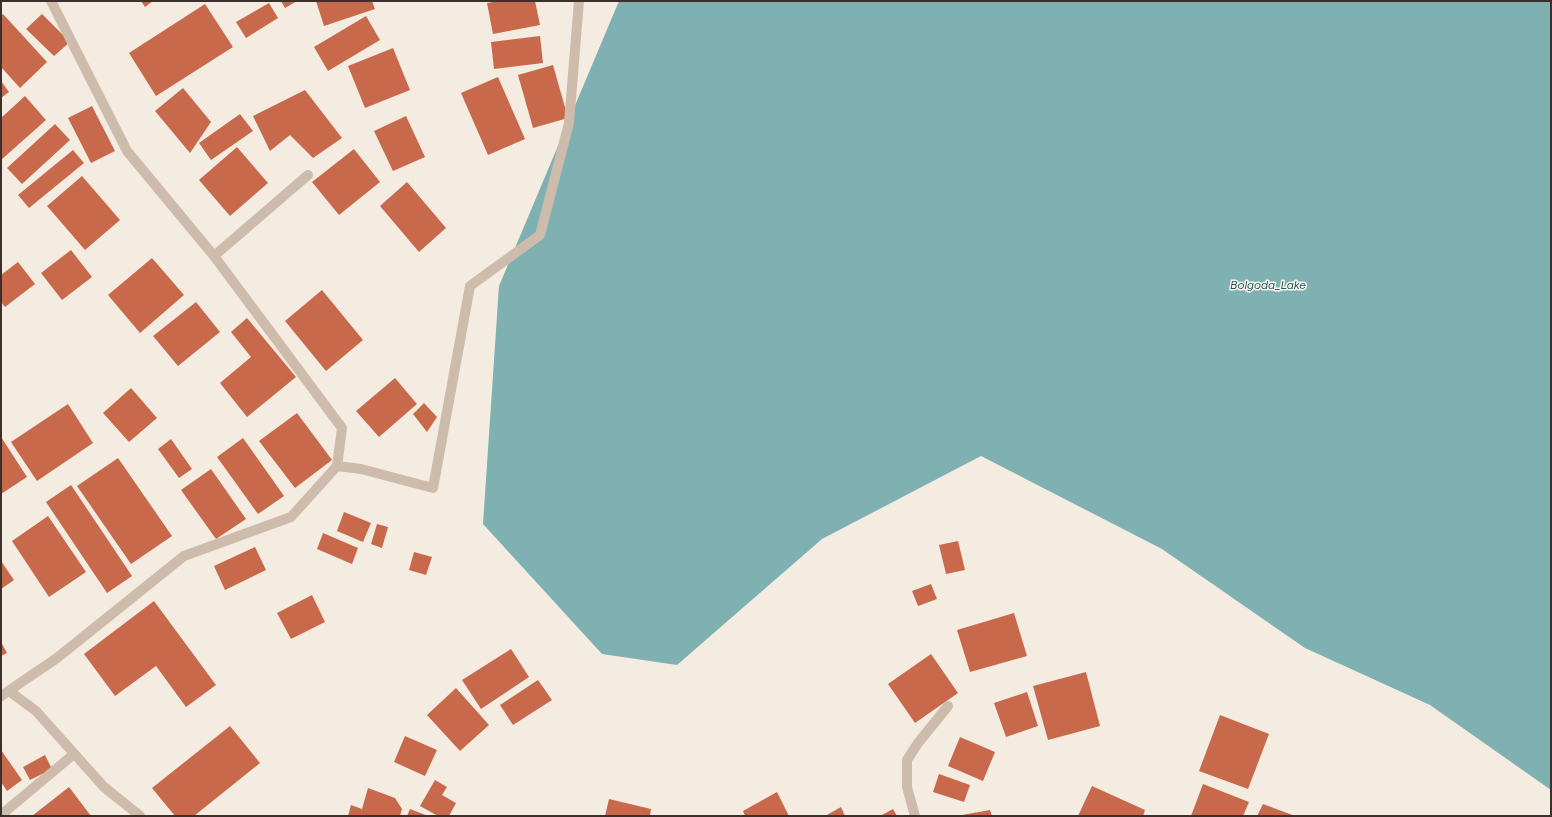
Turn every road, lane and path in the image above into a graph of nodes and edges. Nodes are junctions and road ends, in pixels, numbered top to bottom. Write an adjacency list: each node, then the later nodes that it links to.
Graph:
1 (51, 1): 4 (street)
2 (579, 1): 5 (street)
3 (308, 175): 4 (street)
4 (214, 256): 5 (street)
5 (338, 466): 6 (street)
6 (5, 693): 8 (street)
7 (948, 706): 11 (street)
8 (74, 754): 9 (street); 10 (street)
9 (1, 815)
10 (140, 816)
11 (915, 816)

